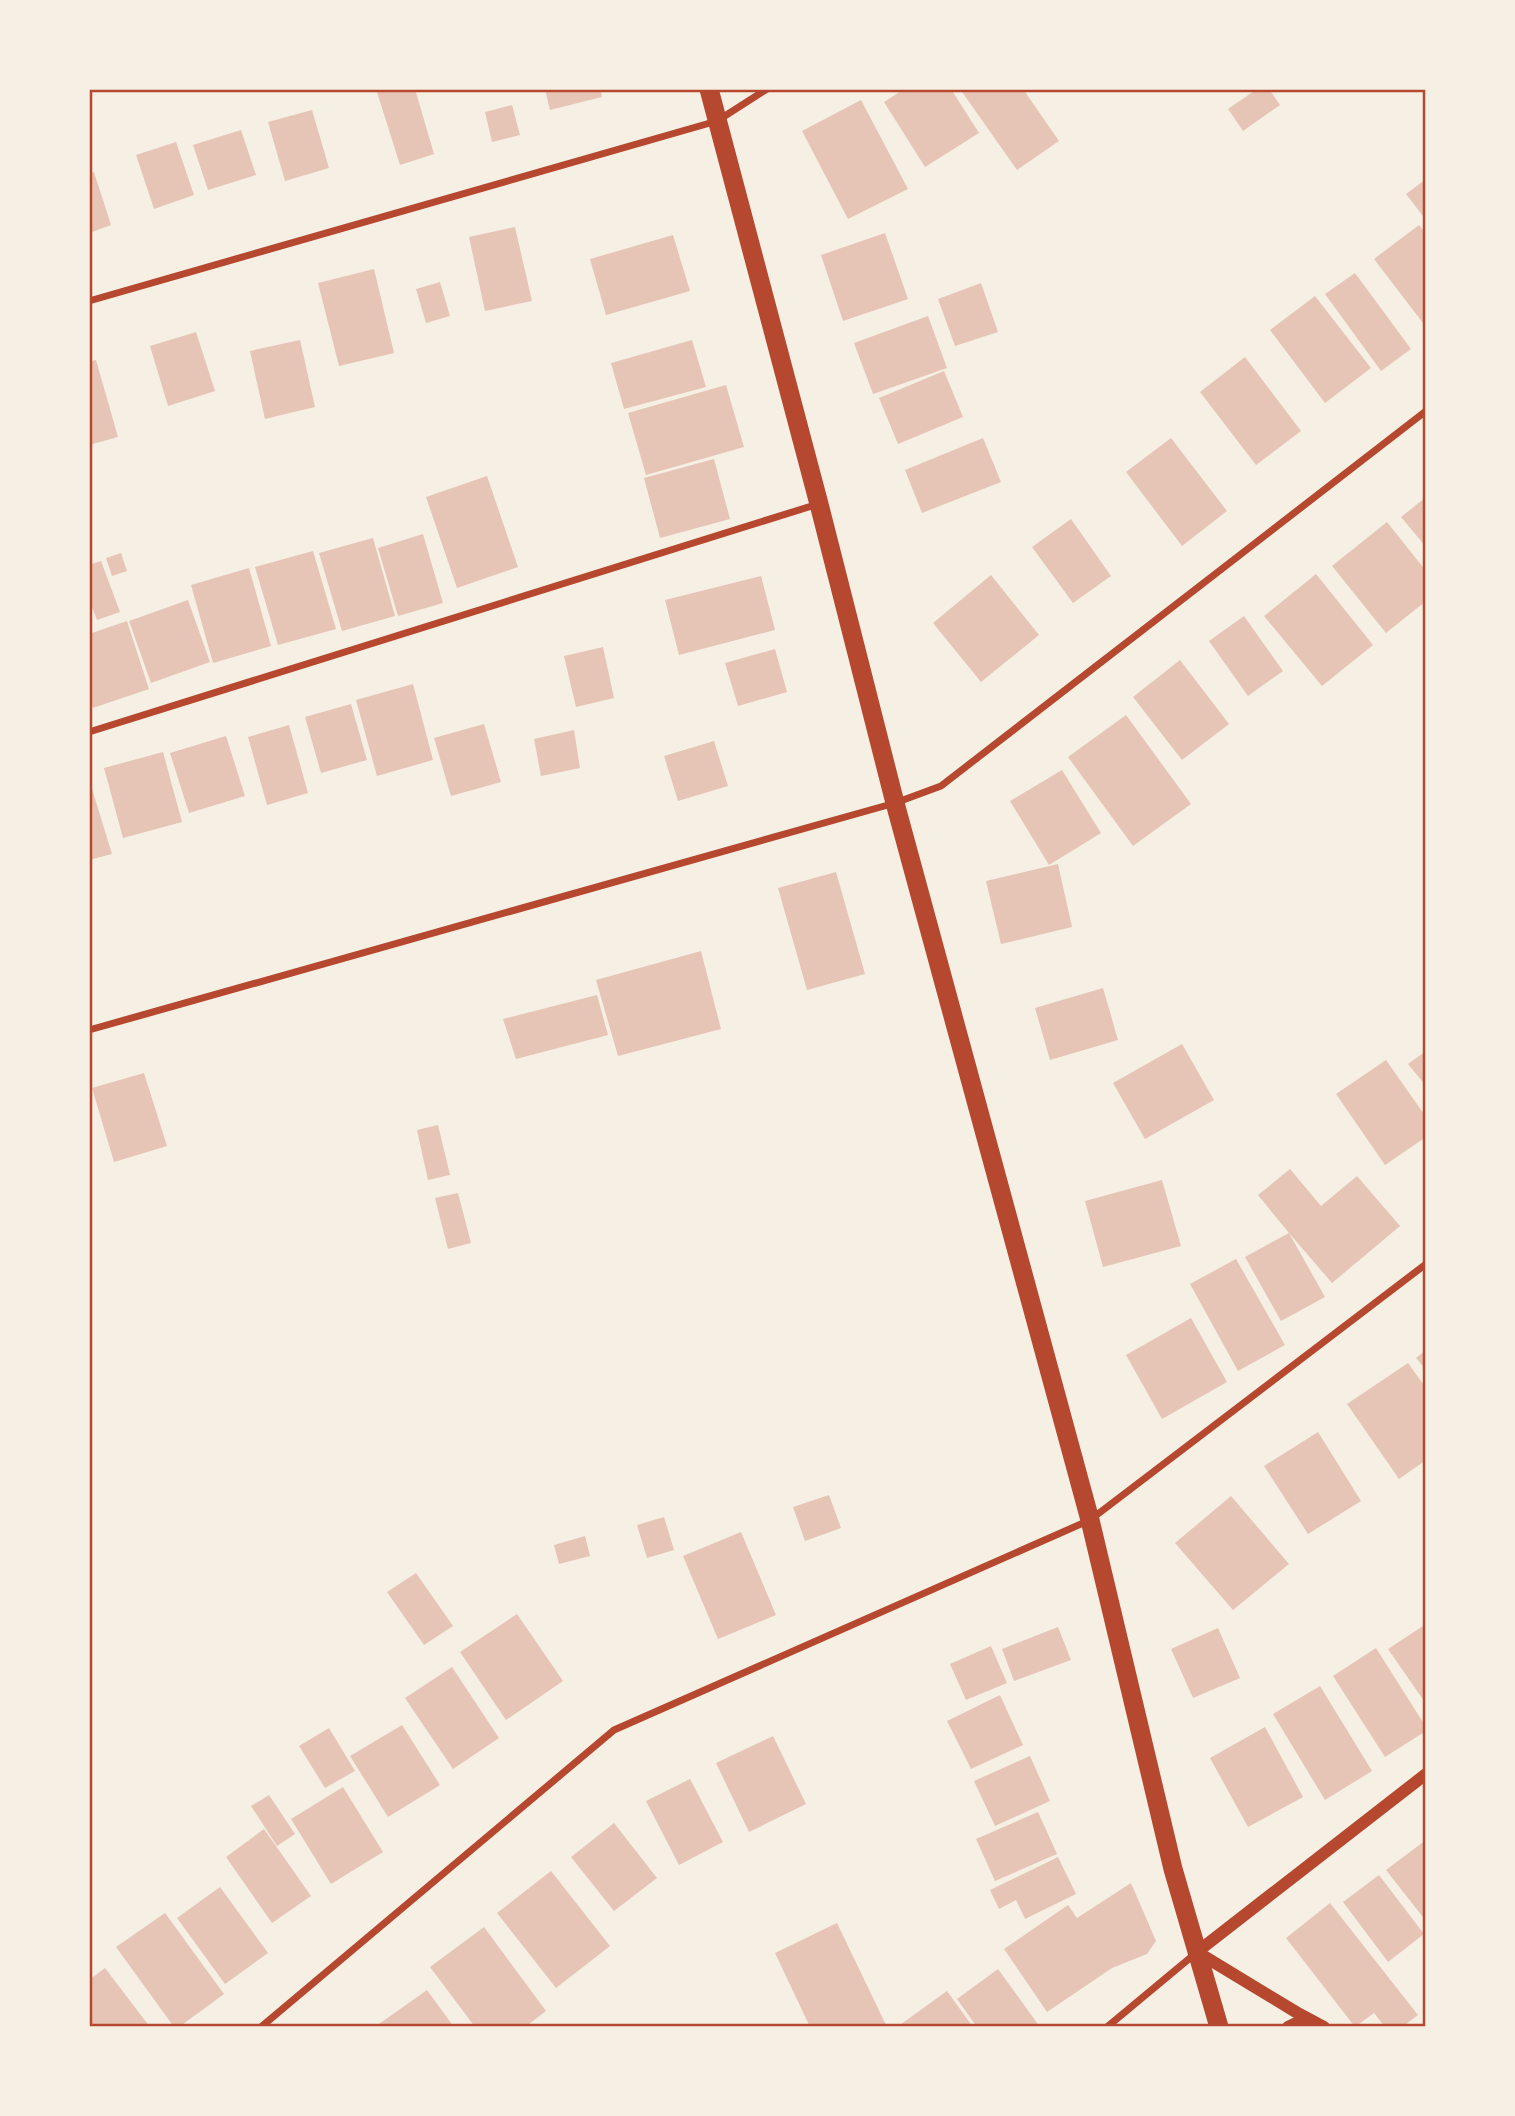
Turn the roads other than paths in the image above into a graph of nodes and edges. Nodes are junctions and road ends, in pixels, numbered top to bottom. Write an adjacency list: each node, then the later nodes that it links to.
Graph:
1 (709, 89): 3 (highway)
2 (768, 89): 3 (street)
3 (717, 121): 4 (street); 6 (highway)
4 (89, 301)
5 (1426, 411): 8 (street)
6 (819, 504): 7 (street); 8 (highway)
7 (89, 732)
8 (895, 803): 9 (street); 11 (highway)
9 (89, 1030)
10 (1426, 1264): 11 (street)
11 (1090, 1520): 13 (highway); 15 (street)
12 (1426, 1774): 13 (street)
13 (1197, 1952): 14 (street); 16 (street); 17 (highway)
14 (1307, 2018): 18 (street); 19 (street)
15 (261, 2027)
16 (1107, 2027)
17 (1219, 2027)
18 (1288, 2027)
19 (1324, 2027)

